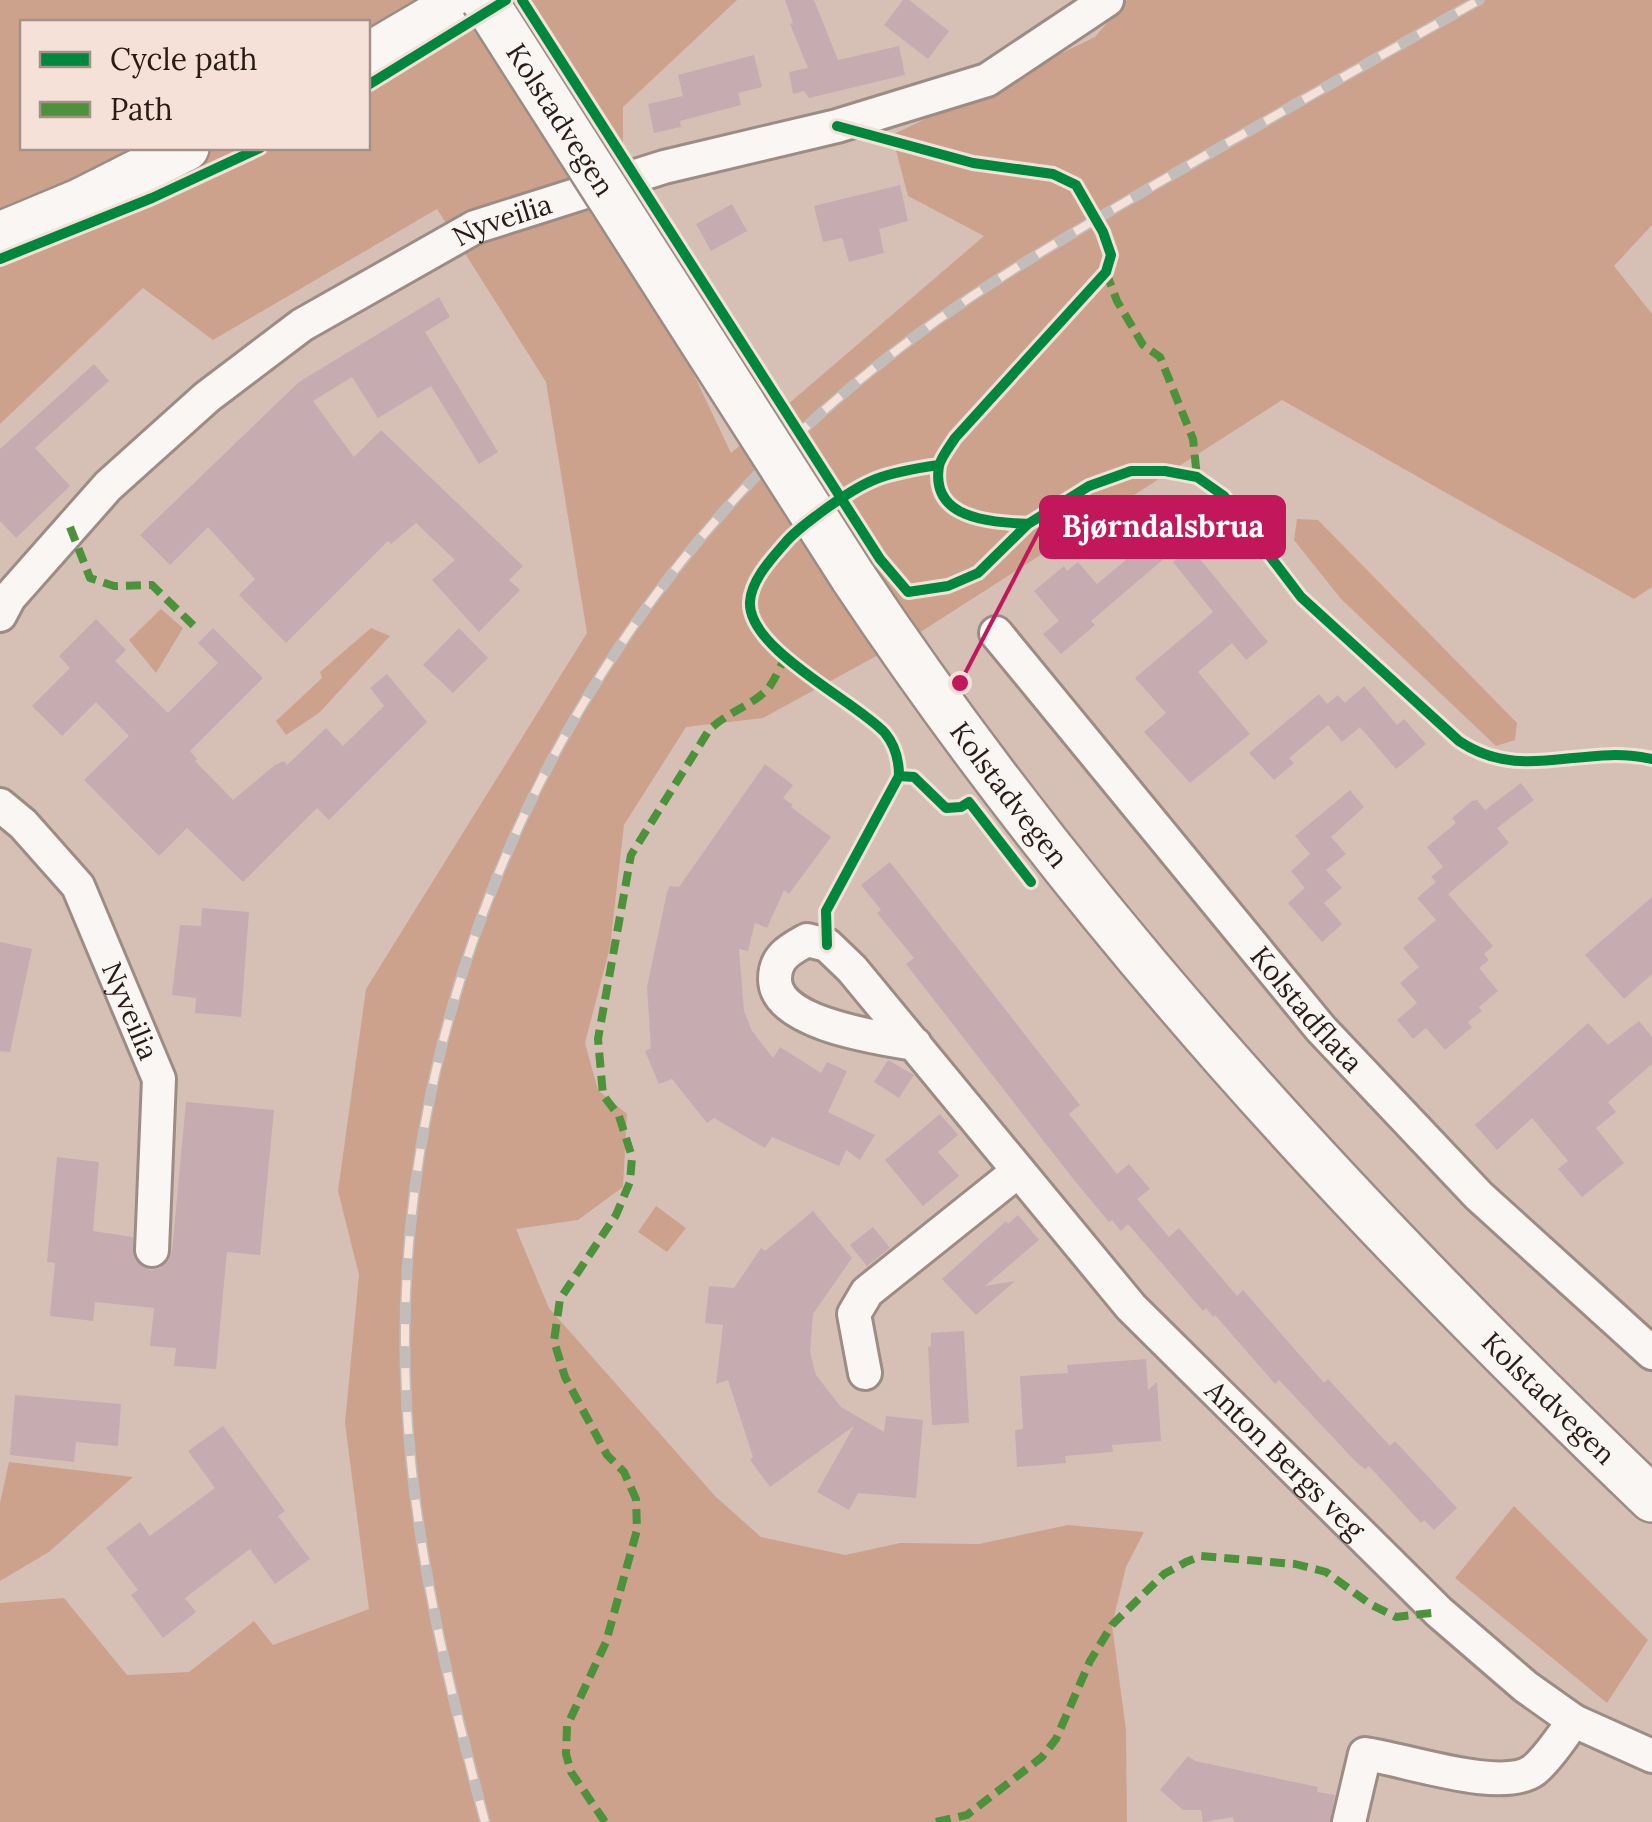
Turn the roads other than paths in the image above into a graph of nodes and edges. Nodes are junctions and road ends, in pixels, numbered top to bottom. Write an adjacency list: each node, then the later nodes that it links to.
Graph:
1 (463, 0): 4 (main road)
2 (484, 0): 15 (main road, Kolstadvegen, bridge)
3 (1107, 0): 7 (street, Nyveilia)
4 (370, 55)
5 (182, 150): 6 (main road)
6 (0, 235)
7 (0, 616)
8 (996, 633): 13 (street, Kolstadflata)
9 (0, 805): 12 (street, Nyveilia)
10 (915, 1044): 11 (street, Anton Bergs veg)
11 (1018, 1172): 14 (street); 16 (street, Anton Bergs veg)
12 (152, 1250)
13 (1652, 1353)
14 (865, 1372)
15 (1652, 1498)
16 (1574, 1721): 17 (street, Anton Bergs veg); 18 (street)
17 (1652, 1756)
18 (1348, 1822)

